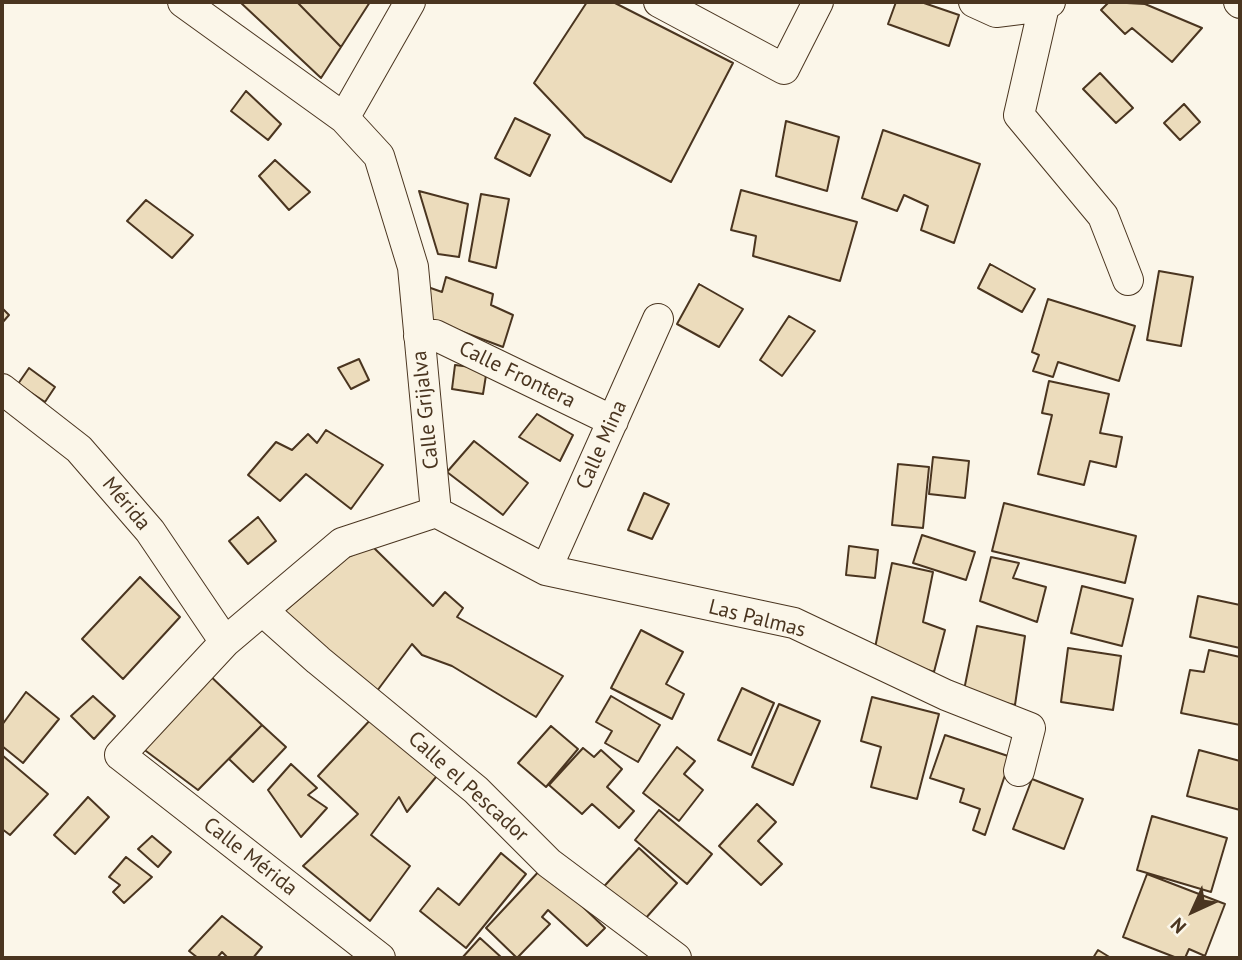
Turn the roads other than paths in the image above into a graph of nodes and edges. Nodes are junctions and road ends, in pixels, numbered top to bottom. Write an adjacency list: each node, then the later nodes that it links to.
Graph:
1 (183, 2): 7 (street, Calle Grijalva)
2 (410, 2): 7 (street)
3 (660, 2): 4 (street)
4 (818, 2)
5 (974, 2): 6 (street)
6 (1047, 4): 8 (street)
7 (344, 118): 10 (street, Calle Grijalva)
8 (1128, 280)
9 (658, 319): 12 (street, Calle Mina)
10 (419, 336): 12 (street, Calle Frontera); 13 (street, Calle Grijalva)
11 (2, 389): 16 (street, Mérida)
12 (613, 421): 14 (street, Calle Mina)
13 (436, 512): 14 (street, Las Palmas); 15 (street)
14 (545, 570): 17 (street, Las Palmas)
15 (263, 611): 16 (street); 19 (street, Calle el Pescador)
16 (225, 642): 18 (street, Calle Mérida)
17 (1019, 771)
18 (380, 958)
19 (676, 958)

